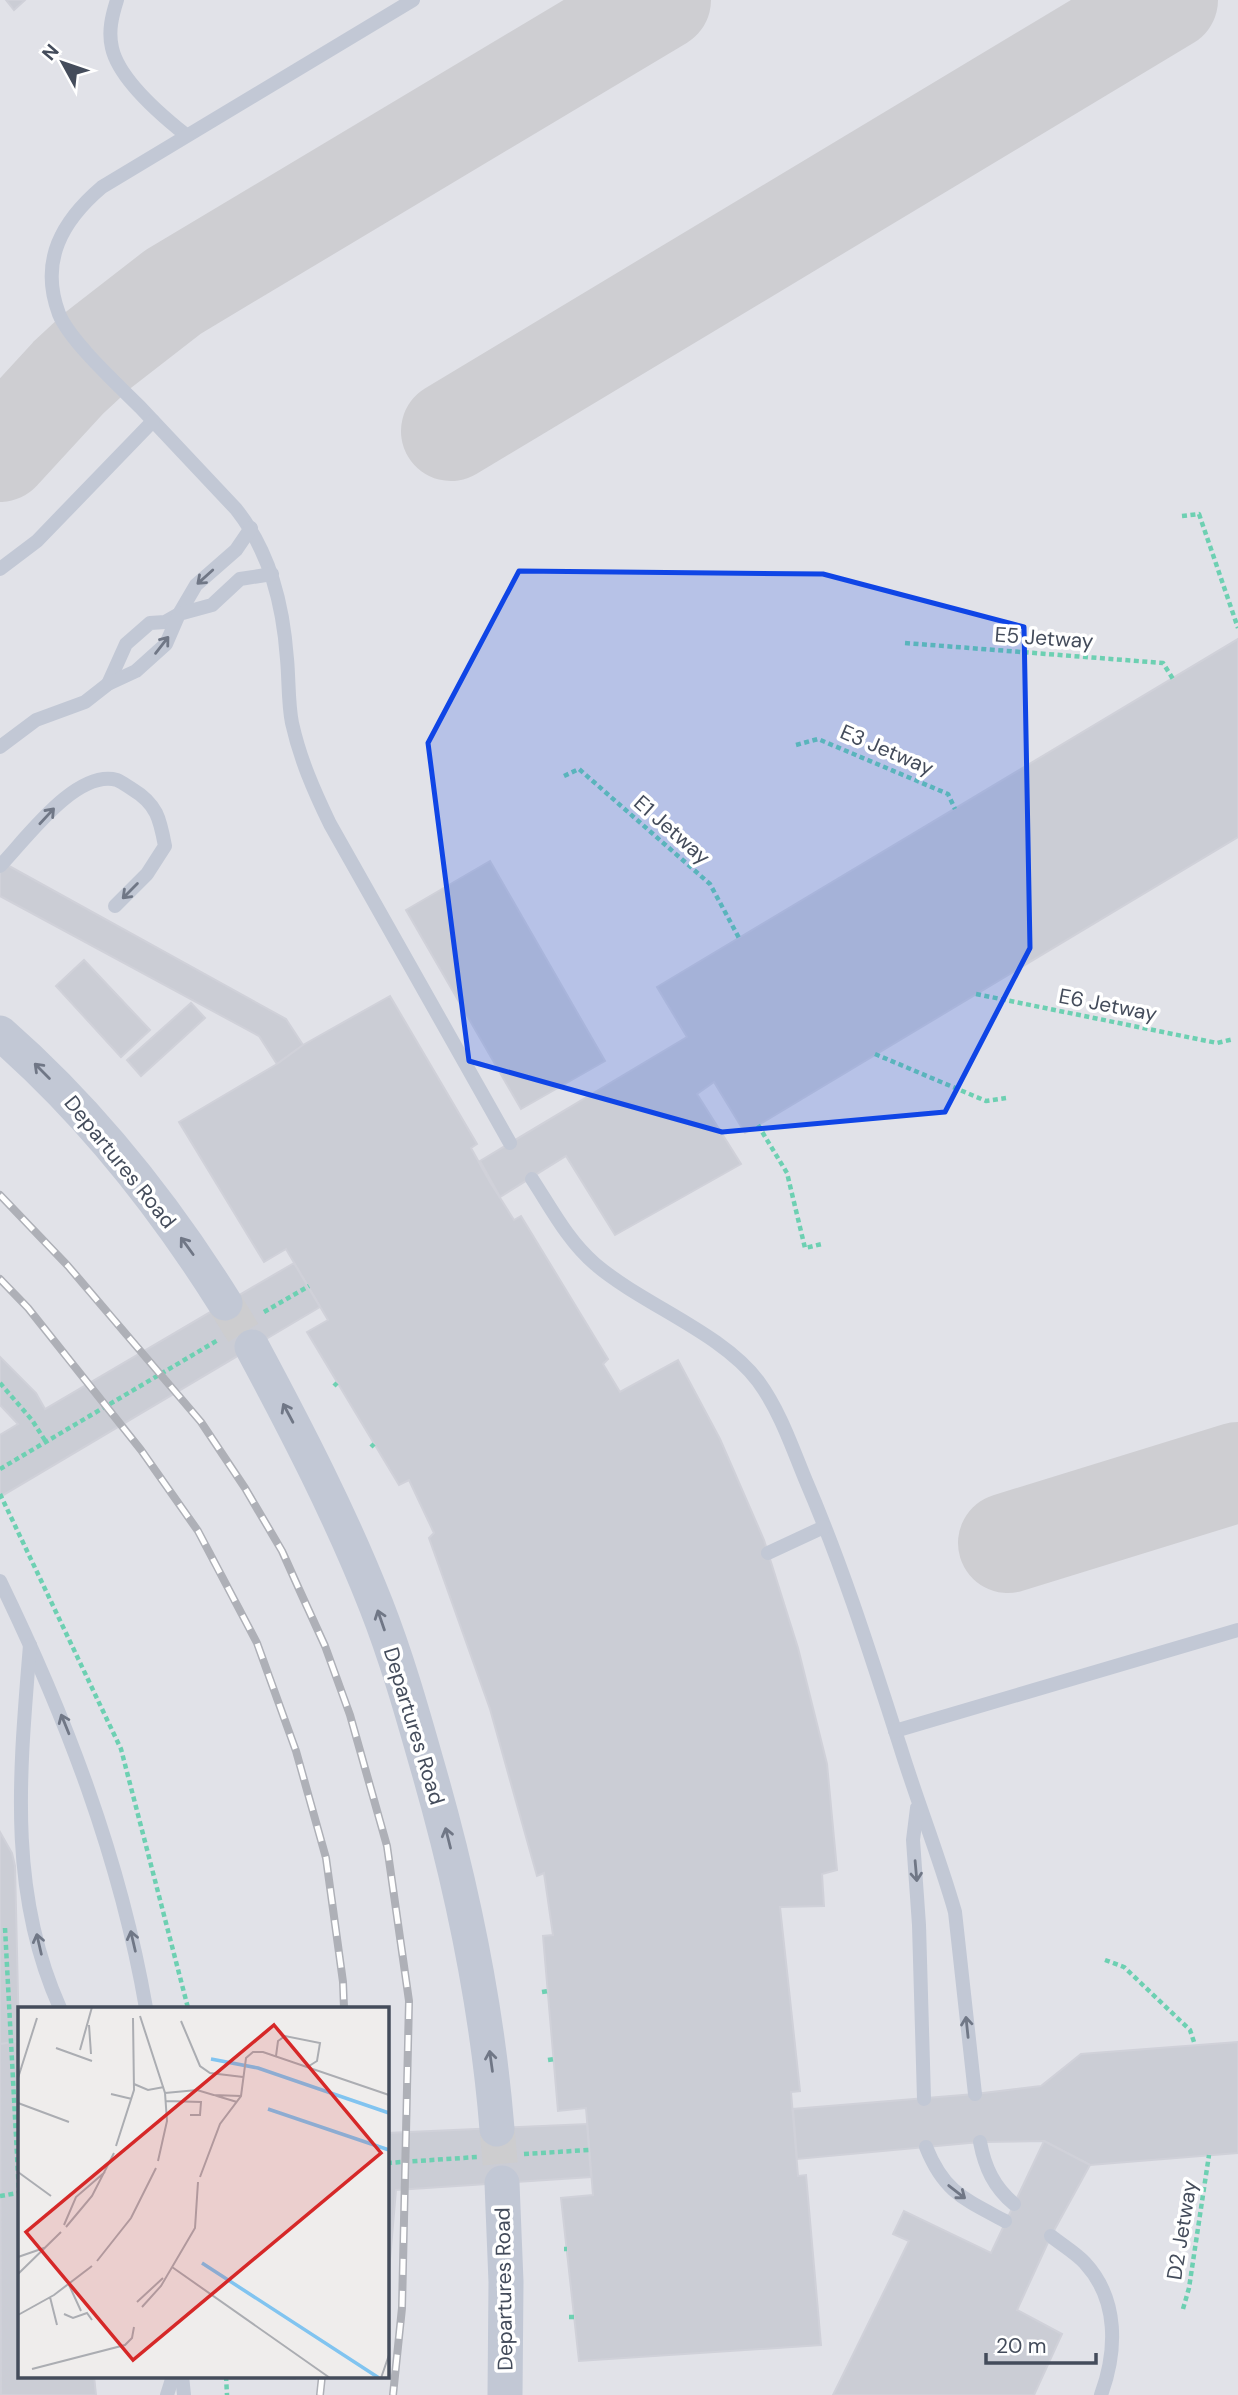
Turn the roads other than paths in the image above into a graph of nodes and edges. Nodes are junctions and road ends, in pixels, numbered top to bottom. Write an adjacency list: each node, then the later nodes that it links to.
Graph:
1 (117, 0): 5 (lane)
2 (399, 0): 4 (lane)
3 (413, 0): 4 (lane)
4 (381, 19): 5 (lane)
5 (186, 135): 6 (lane)
6 (153, 421): 7 (lane); 8 (lane)
7 (251, 528): 9 (lane); 10 (lane, one-way to 10)
8 (0, 569)
9 (272, 574): 10 (lane); 16 (lane)
10 (179, 614): 11 (lane, one-way to 10); 11 (lane)
11 (108, 684): 12 (lane)
12 (0, 747)
13 (0, 866): 14 (lane, one-way to 14)
14 (115, 906)
15 (0, 1033): 29 (street, Departures Road, one-way to 15)
16 (510, 1143)
17 (532, 1179): 18 (lane)
18 (824, 1527): 19 (lane); 23 (lane)
19 (768, 1553)
20 (0, 1581): 22 (lane)
21 (1238, 1630): 23 (lane)
22 (30, 1643): 25 (lane, one-way to 22); 26 (lane, one-way to 22)
23 (895, 1731): 24 (lane)
24 (918, 1803): 27 (lane, one-way to 24); 28 (lane, one-way to 28)
25 (60, 2007)
26 (146, 2007)
27 (975, 2094)
28 (924, 2099)
29 (497, 2129)
30 (980, 2142): 33 (lane)
31 (926, 2147): 34 (lane, one-way to 34)
32 (502, 2183): 38 (street, Departures Road)
33 (1014, 2204)
34 (1005, 2221)
35 (1054, 2240): 39 (lane)
36 (172, 2378): 37 (lane)
37 (167, 2395)
38 (505, 2395)
39 (1101, 2395)

